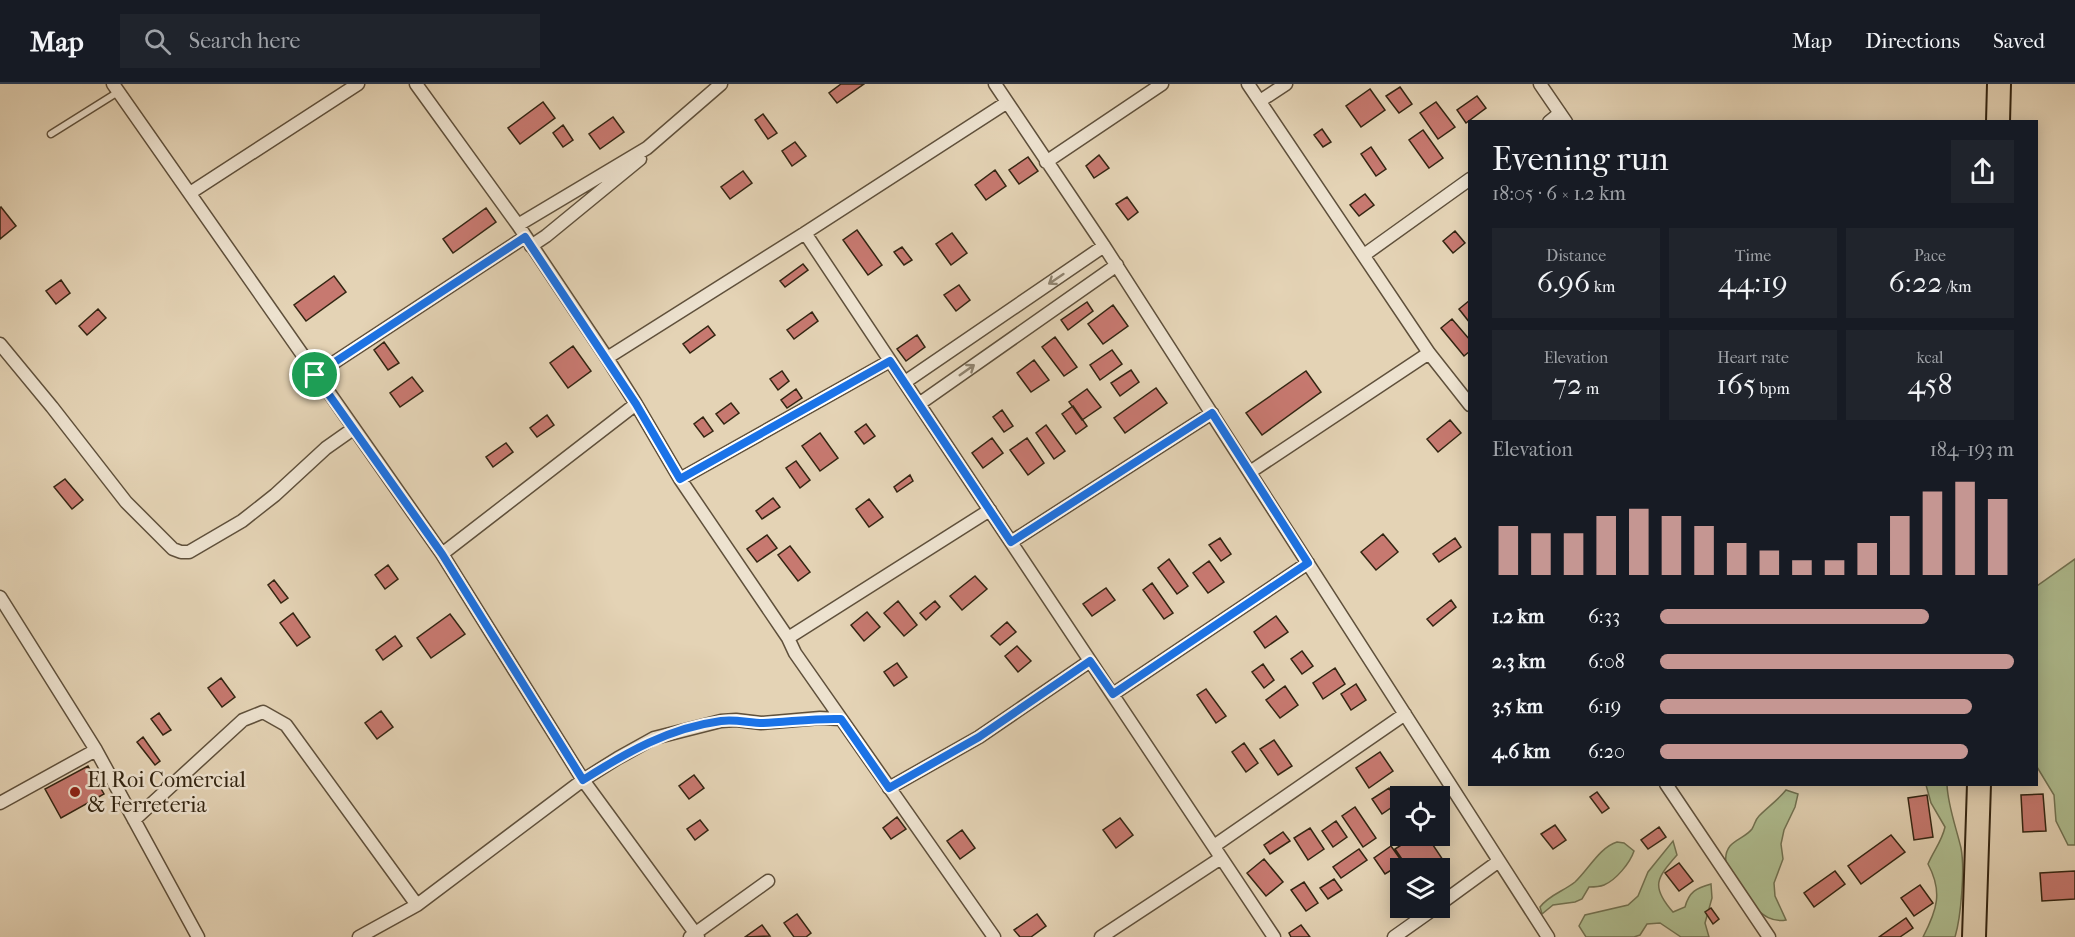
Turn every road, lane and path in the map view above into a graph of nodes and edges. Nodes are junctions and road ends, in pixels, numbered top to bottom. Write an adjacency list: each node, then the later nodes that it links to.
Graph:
1 (358, 84): 19 (street)
2 (416, 84): 20 (street)
3 (721, 84): 16 (street)
4 (995, 84): 12 (street)
5 (1162, 84): 17 (street)
6 (1248, 84): 11 (street)
7 (1286, 84): 11 (street)
8 (1540, 84): 13 (street)
9 (1999, 84): 14 (highway)
10 (116, 88): 15 (lane); 19 (street)
11 (1260, 101): 24 (street)
12 (1006, 103): 17 (street); 21 (street)
13 (1563, 117)
14 (1998, 120)
15 (51, 134)
16 (647, 148): 20 (street); 22 (street)
17 (1046, 162): 23 (street)
18 (1468, 180): 24 (street)
19 (190, 193): 30 (street)
20 (518, 225): 22 (street)
21 (805, 233): 28 (street); 29 (street)
22 (528, 241): 28 (street); 30 (street)
23 (1104, 246): 25 (street); 31 (street, one-way to 31)
24 (1364, 255): 27 (street)
25 (1117, 265): 34 (street, one-way to 25); 35 (street)
26 (0, 344): 36 (street)
27 (1429, 353): 32 (street); 37 (street)
28 (607, 358): 33 (street)
29 (890, 361): 31 (street); 38 (street)
30 (315, 375): 36 (street)
31 (905, 382): 34 (street)
32 (1466, 391)
33 (636, 404): 38 (street); 41 (street)
34 (919, 404): 39 (street)
35 (1212, 413): 37 (street); 40 (street)
36 (353, 429): 41 (street)
37 (1250, 472): 42 (street)
38 (680, 479): 44 (street)
39 (990, 510): 40 (street); 44 (street)
40 (1011, 542): 45 (street)
41 (442, 554): 50 (street)
42 (1308, 563): 46 (street); 47 (street)
43 (0, 597): 49 (street)
44 (788, 638): 48 (street)
45 (1090, 661): 46 (street); 53 (street)
46 (1113, 694): 56 (street)
47 (1405, 714): 56 (street); 58 (street)
48 (841, 719): 50 (street); 53 (street)
49 (96, 750): 54 (street); 55 (street)
50 (583, 780): 61 (street); 63 (street)
51 (1667, 786): 71 (street)
52 (1979, 786): 72 (highway)
53 (889, 788): 66 (street)
54 (0, 803)
55 (134, 820): 61 (street); 64 (street)
56 (1214, 846): 57 (street)
57 (1221, 858): 67 (street); 68 (street)
58 (1499, 861): 60 (street); 70 (street)
59 (768, 881): 63 (street)
60 (1450, 897)
61 (417, 905): 65 (street)
62 (1421, 918): 69 (street)
63 (694, 936)
64 (198, 937)
65 (359, 937)
66 (994, 937)
67 (1101, 937)
68 (1274, 937)
69 (1394, 937)
70 (1548, 937)
71 (1769, 937)
72 (1974, 937)

